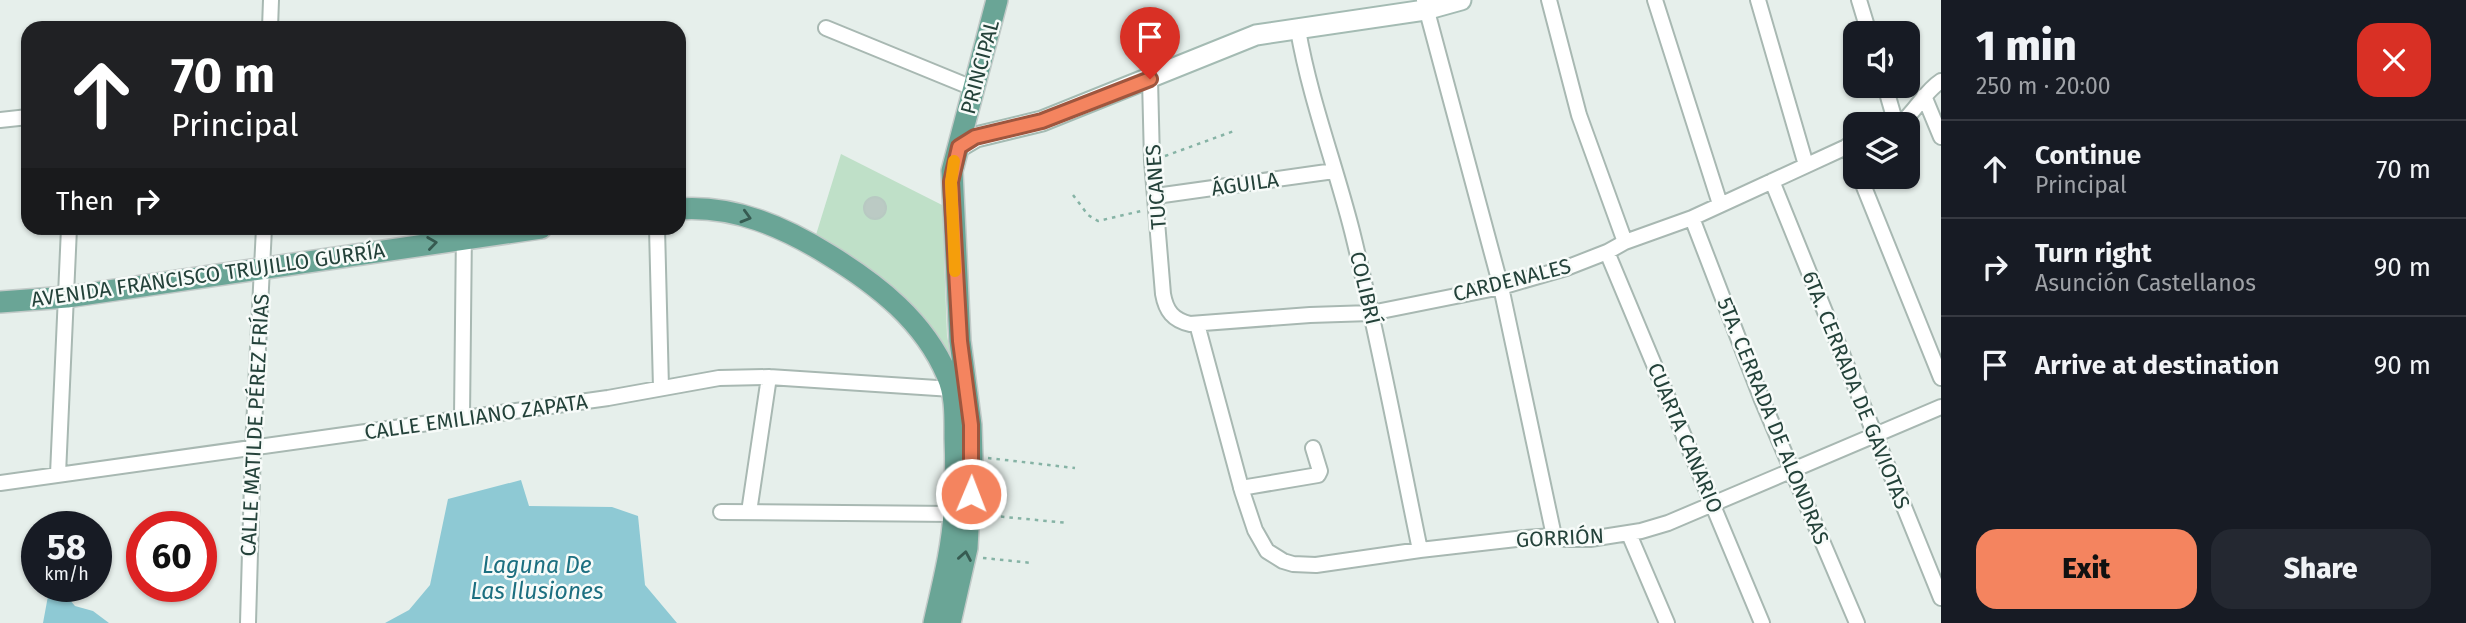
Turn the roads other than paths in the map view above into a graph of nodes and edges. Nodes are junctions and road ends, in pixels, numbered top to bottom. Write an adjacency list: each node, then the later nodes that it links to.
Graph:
1 (271, 0): 9 (street)
2 (997, 0): 15 (main road, PRINCIPAL)
3 (1461, 0): 8 (street)
4 (1549, 0): 36 (street)
5 (1655, 0): 28 (street)
6 (1758, 0): 23 (street)
7 (1859, 0): 10 (street)
8 (1425, 5): 12 (street); 39 (street)
9 (270, 21)
10 (1865, 21)
11 (826, 27): 15 (street)
12 (1298, 30): 13 (street); 24 (street, COLIBRÍ)
13 (1150, 79): 21 (street); 27 (street, TUCANES)
14 (1941, 81): 16 (street)
15 (975, 89): 21 (main road, PRINCIPAL)
16 (1924, 96): 17 (street); 20 (street)
17 (1913, 112)
18 (21, 118): 19 (street)
19 (0, 120)
20 (1941, 137)
21 (959, 147): 44 (main road, PRINCIPAL)
22 (1843, 148): 23 (street, CARDENALES)
23 (1806, 165): 25 (street, CARDENALES)
24 (1334, 172): 27 (street, ÁGUILA); 42 (street, COLIBRÍ)
25 (1772, 181): 28 (street, CARDENALES); 52 (street, 6TA. CERRADA DE GAVIOTAS)
26 (1865, 189): 47 (street)
27 (1157, 201): 43 (street, TUCANES)
28 (1720, 204): 30 (street, CARDENALES)
29 (686, 209): 45 (main road, one-way to 45)
30 (1692, 218): 36 (street, CARDENALES); 55 (street, 5TA. CERRADA DE ALONDRAS)
31 (69, 235): 40 (street)
32 (264, 235): 38 (street, CALLE MATILDE PÉREZ FRÍAS)
33 (452, 235): 38 (main road, AVENIDA FRANCISCO TRUJILLO GURRÍA, one-way to 33)
34 (463, 235): 51 (street)
35 (657, 235): 48 (street)
36 (1625, 242): 37 (street, CARDENALES)
37 (1607, 252): 39 (street, CARDENALES); 59 (street, CUARTA CANARIO)
38 (262, 268): 40 (main road, AVENIDA FRANCISCO TRUJILLO GURRÍA); 53 (street, CALLE MATILDE PÉREZ FRÍAS)
39 (1501, 287): 42 (street, CARDENALES); 64 (street)
40 (67, 297): 41 (main road, AVENIDA FRANCISCO TRUJILLO GURRÍA); 56 (street)
41 (0, 302)
42 (1371, 313): 43 (street, CARDENALES); 65 (street, COLIBRÍ)
43 (1197, 324): 58 (street, GORRIÓN)
44 (960, 341): 45 (main road); 62 (main road, PRINCIPAL)
45 (932, 346): 49 (main road)
46 (769, 377): 48 (street, CALLE EMILIANO ZAPATA); 49 (street, CALLE EMILIANO ZAPATA); 61 (street)
47 (1941, 378)
48 (661, 388): 51 (street, CALLE EMILIANO ZAPATA)
49 (952, 389): 62 (main road)
50 (1941, 407): 52 (street, GORRIÓN)
51 (462, 418): 53 (street, CALLE EMILIANO ZAPATA)
52 (1874, 435): 55 (street, GORRIÓN); 66 (street, 6TA. CERRADA DE GAVIOTAS)
53 (253, 447): 56 (street, CALLE EMILIANO ZAPATA); 67 (street, CALLE MATILDE PÉREZ FRÍAS)
54 (1314, 449): 58 (street)
55 (1793, 470): 59 (street, GORRIÓN); 72 (street, 5TA. CERRADA DE ALONDRAS)
56 (58, 474): 57 (street, CALLE EMILIANO ZAPATA)
57 (0, 483)
58 (1241, 488): 65 (street, GORRIÓN)
59 (1713, 502): 63 (street, GORRIÓN); 71 (street, CUARTA CANARIO)
60 (721, 512): 61 (street)
61 (749, 512): 62 (street)
62 (962, 514): 68 (main road); 69 (main road, one-way to 62)
63 (1629, 534): 64 (street, GORRIÓN); 70 (street)
64 (1555, 536): 65 (street, GORRIÓN)
65 (1420, 550)
66 (1941, 598)
67 (248, 623)
68 (934, 623)
69 (950, 623)
70 (1667, 623)
71 (1762, 623)
72 (1857, 623)

